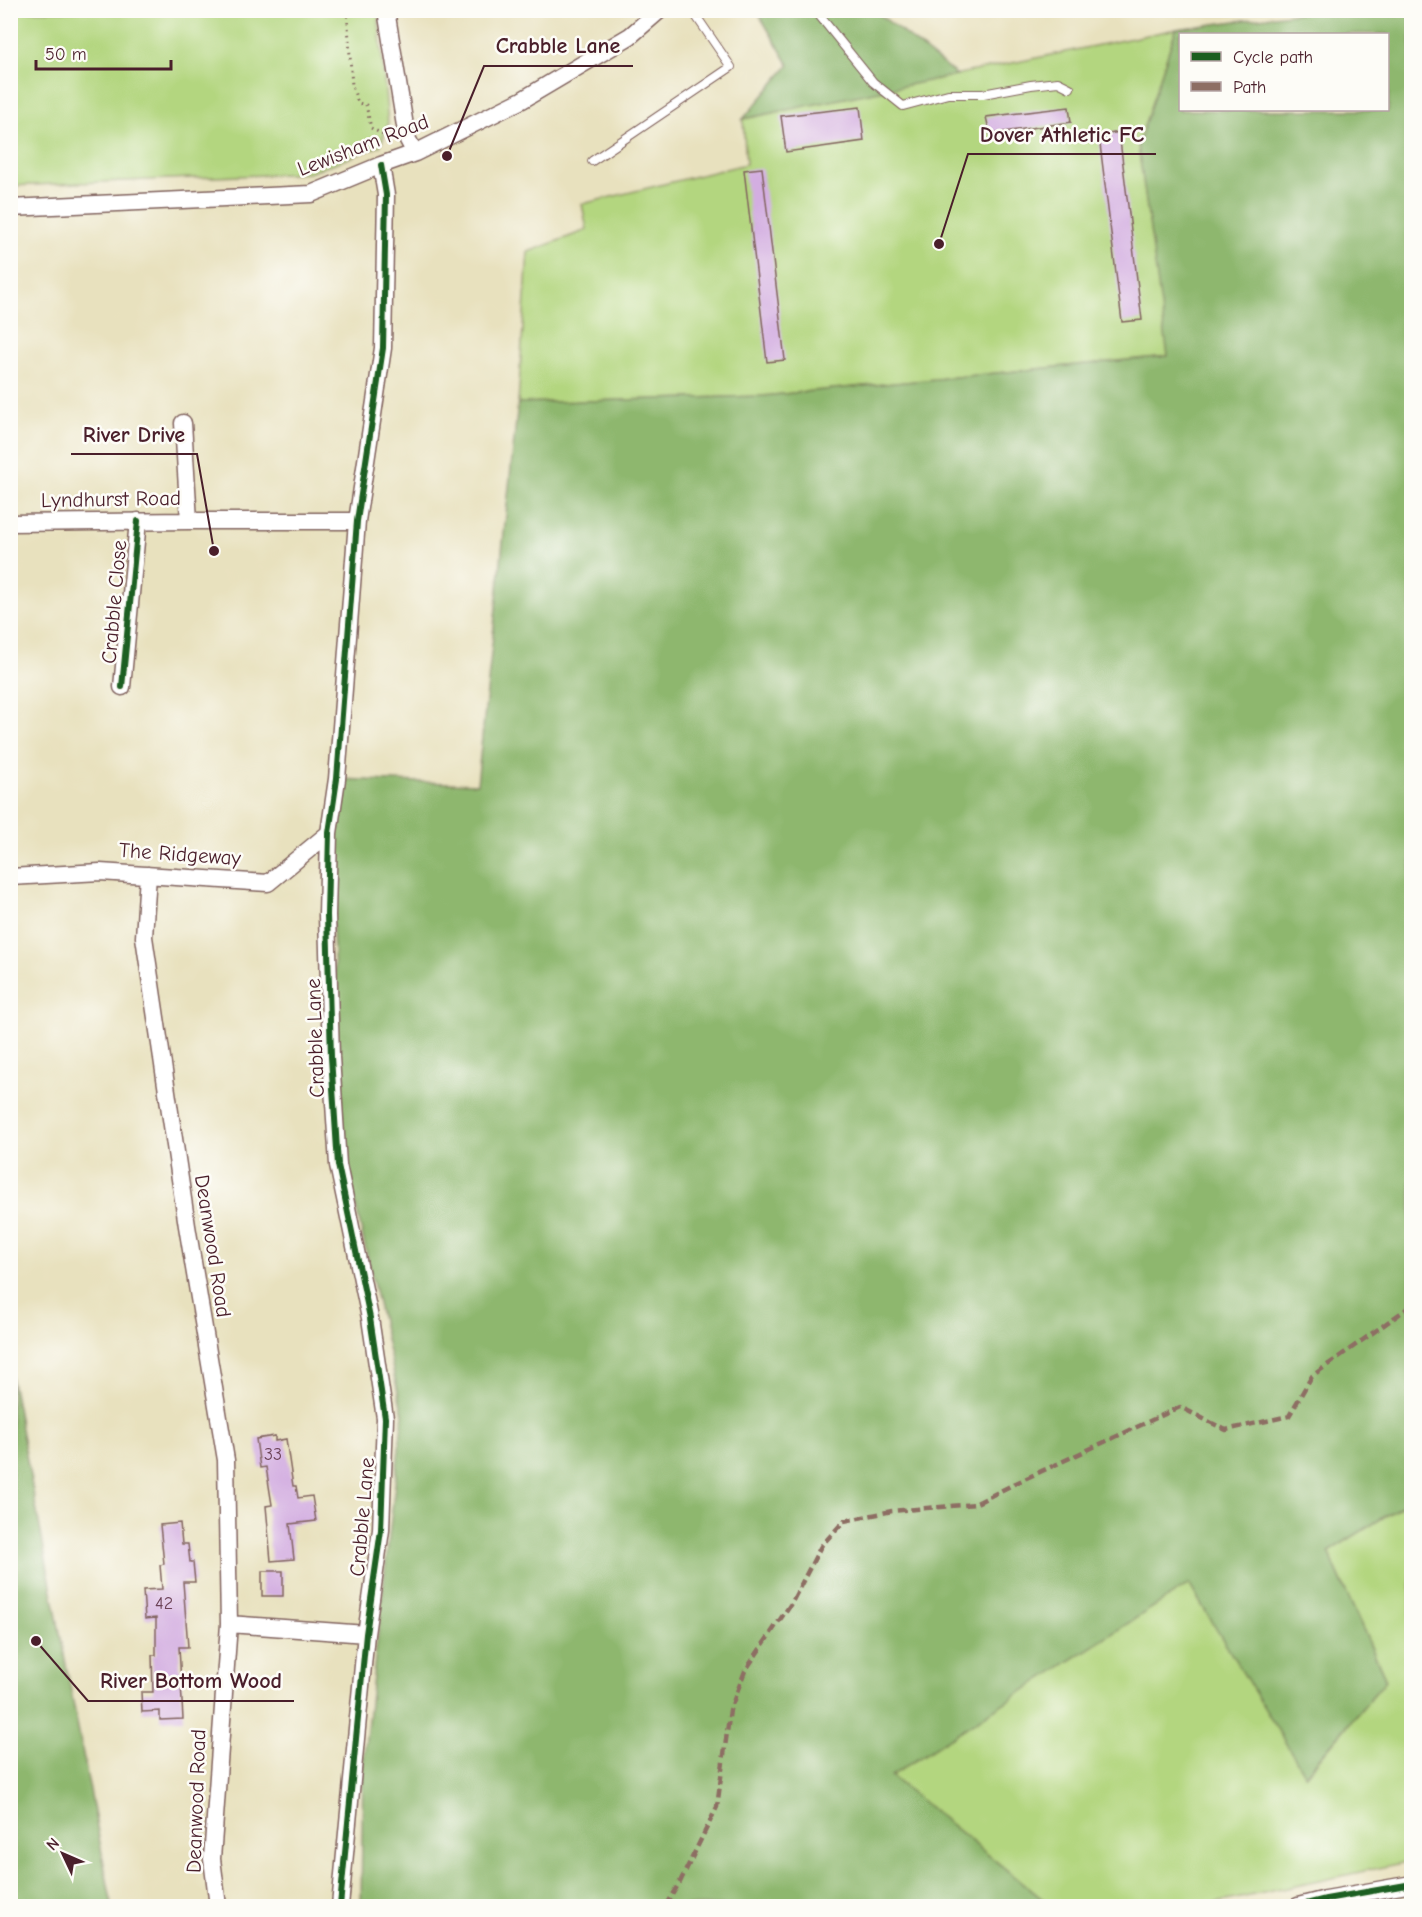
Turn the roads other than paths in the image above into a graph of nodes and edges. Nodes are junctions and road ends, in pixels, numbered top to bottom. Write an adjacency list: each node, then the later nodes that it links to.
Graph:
1 (386, 10): 6 (street)
2 (660, 10): 6 (street, Lewisham Road)
3 (692, 10): 7 (lane)
4 (817, 10): 5 (lane)
5 (1070, 88)
6 (415, 153): 8 (street, Lewisham Road)
7 (592, 161)
8 (381, 165): 9 (street, Lewisham Road); 13 (street, Crabble Lane)
9 (10, 208)
10 (183, 423): 12 (street)
11 (138, 521): 12 (street, Lyndhurst Road); 14 (street, Lyndhurst Road); 15 (street, Crabble Close)
12 (189, 521): 13 (street, Lyndhurst Road)
13 (357, 521): 16 (street, Crabble Lane)
14 (10, 523)
15 (122, 687)
16 (329, 833): 17 (street, The Ridgeway); 20 (street, Crabble Lane)
17 (148, 875): 18 (street, The Ridgeway); 19 (street, Deanwood Road)
18 (10, 877)
19 (229, 1624): 20 (street); 22 (street, Deanwood Road)
20 (366, 1634): 23 (street, Crabble Lane)
21 (1412, 1884): 24 (street)
22 (218, 1906)
23 (340, 1906)
24 (1298, 1906)

